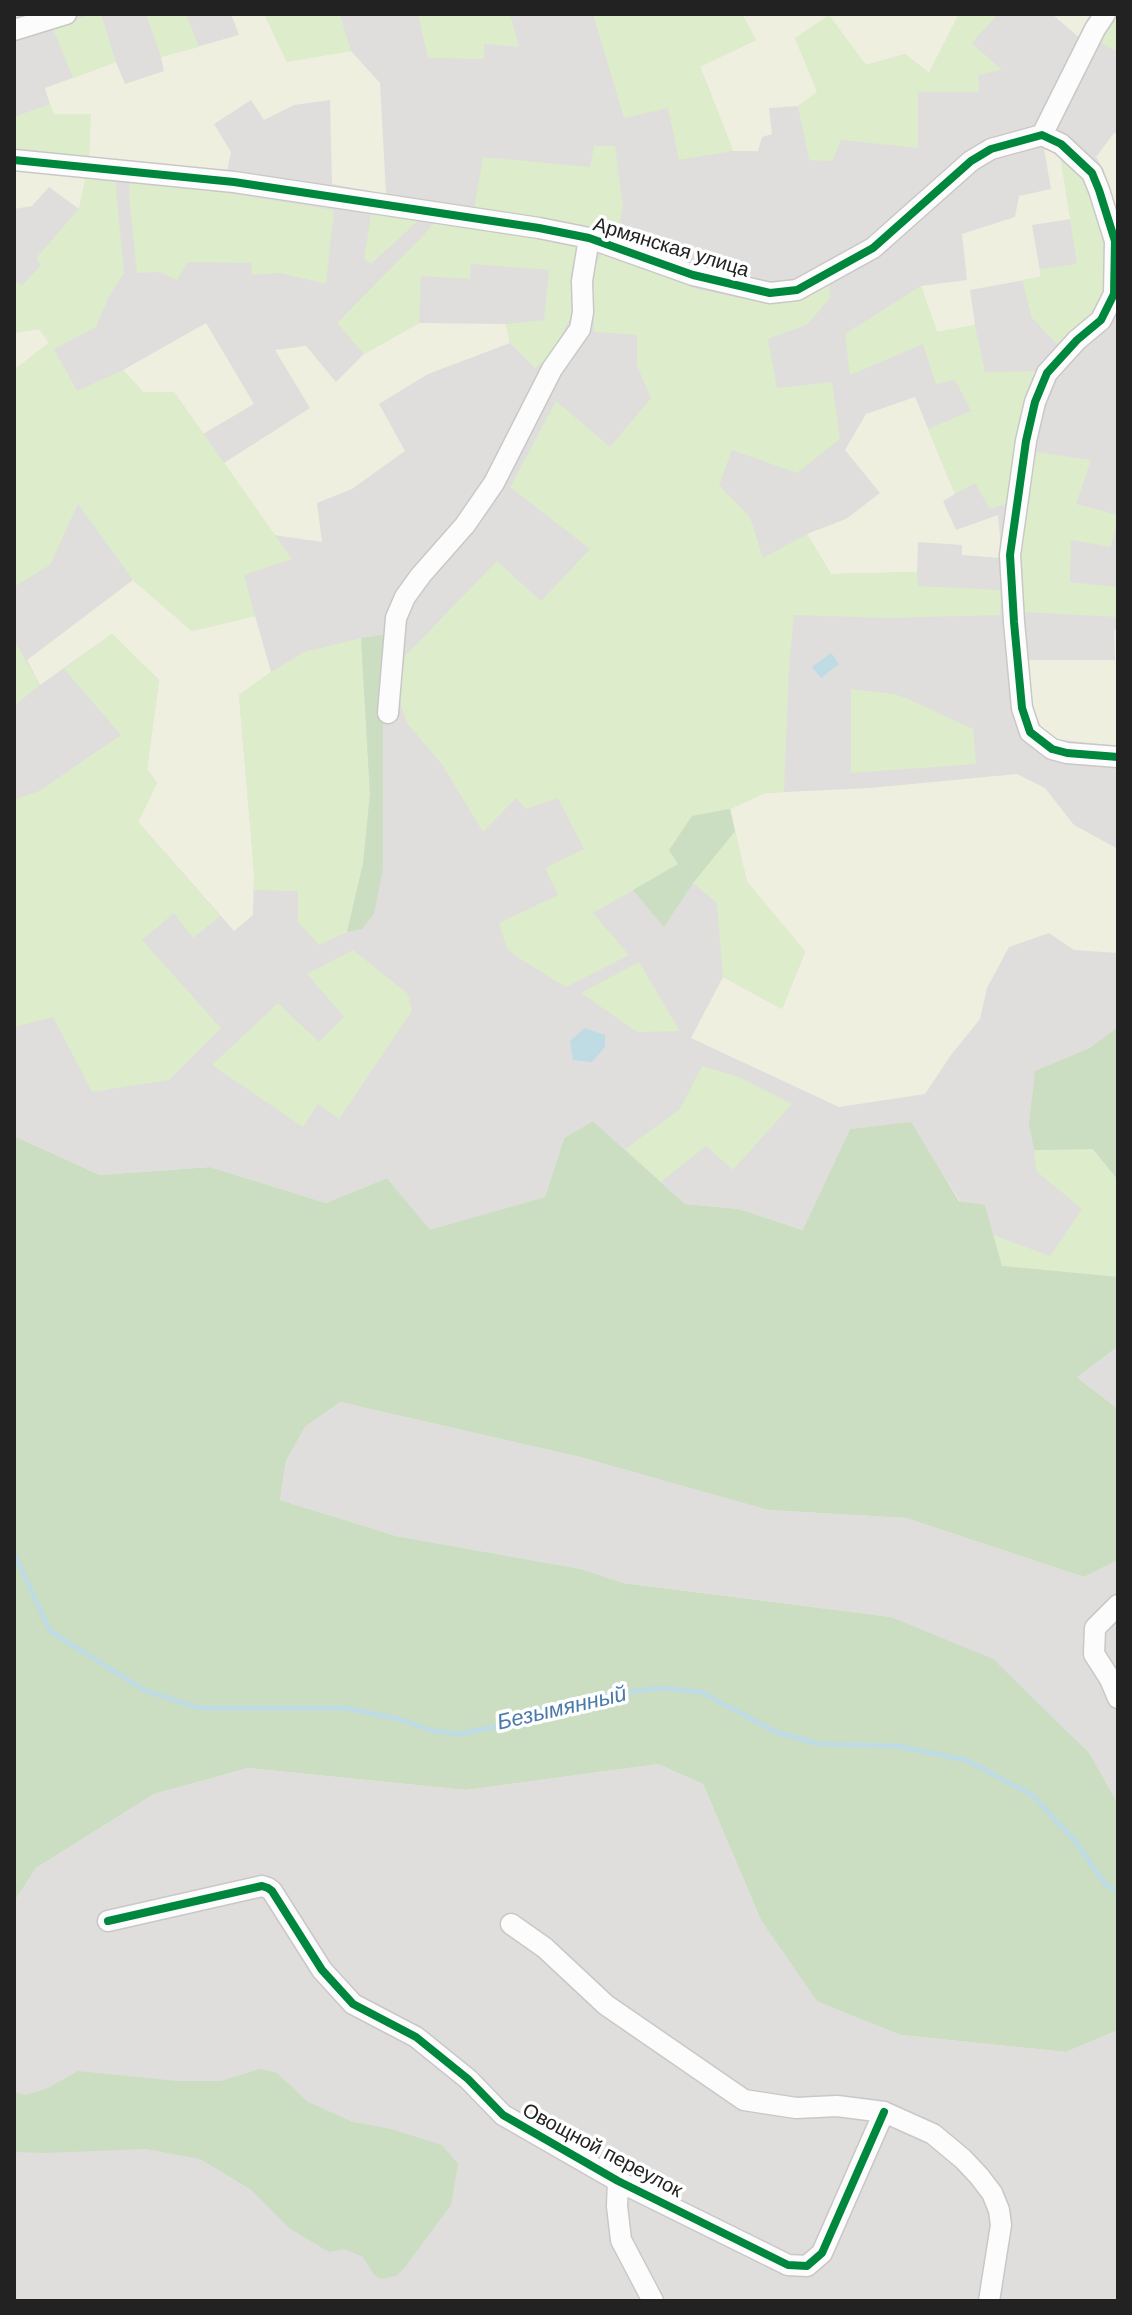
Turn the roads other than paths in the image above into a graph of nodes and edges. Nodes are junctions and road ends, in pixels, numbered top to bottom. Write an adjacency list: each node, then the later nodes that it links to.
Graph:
1 (66, 14): 3 (street)
2 (1105, 14): 4 (street)
3 (14, 30)
4 (1042, 135): 6 (street, Армянская улица); 7 (street)
5 (14, 160): 6 (street, Армянская улица)
6 (589, 238): 8 (street, Армянская улица)
7 (1116, 241): 9 (street)
8 (388, 713)
9 (1118, 757)
10 (1118, 1605): 11 (street)
11 (1118, 1698)
12 (108, 1921): 15 (street, Овощной переулок)
13 (511, 1924): 14 (street)
14 (884, 2112): 15 (street, Овощной переулок); 17 (street)
15 (618, 2181): 16 (street, Овощной переулок)
16 (653, 2301)
17 (989, 2301)

